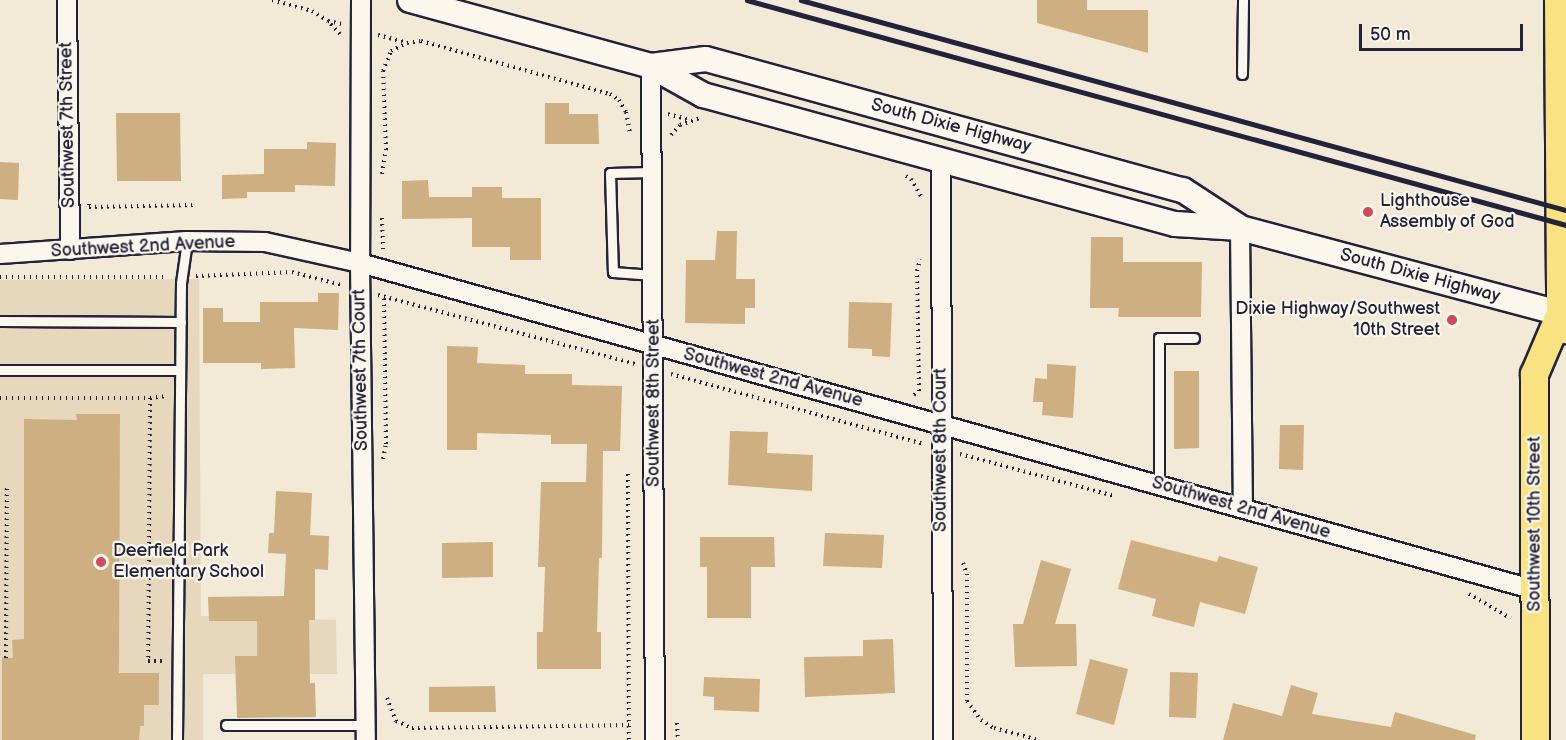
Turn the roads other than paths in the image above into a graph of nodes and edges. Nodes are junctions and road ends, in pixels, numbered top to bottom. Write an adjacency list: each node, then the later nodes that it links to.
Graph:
1 (67, 0): 12 (street, Southwest 7th Street)
2 (361, 0): 14 (street, Southwest 7th Court)
3 (410, 0): 6 (main road, South Dixie Highway)
4 (1243, 0): 7 (lane)
5 (1560, 9): 16 (main road, Southwest 10th Street)
6 (651, 66): 8 (main road, South Dixie Highway); 9 (street, Southwest 8th Street); 10 (main road, South Dixie Highway)
7 (1242, 74)
8 (941, 160): 10 (main road, South Dixie Highway); 23 (street, Southwest 8th Court)
9 (652, 172): 15 (street, Southwest 8th Street); 15 (lane)
10 (1240, 228): 16 (main road, South Dixie Highway); 25 (street)
11 (187, 241): 12 (street, Southwest 2nd Avenue); 14 (street, Southwest 2nd Avenue); 18 (lane)
12 (70, 250): 13 (street, Southwest 2nd Avenue)
13 (0, 255)
14 (360, 263): 20 (street, Southwest 2nd Avenue); 28 (street, Southwest 7th Court)
15 (653, 275): 20 (street, Southwest 8th Street)
16 (1564, 320): 26 (main road, Southwest 10th Street)
17 (0, 321): 18 (lane)
18 (181, 322): 22 (lane)
19 (1194, 338): 24 (lane)
20 (653, 345): 23 (street, Southwest 2nd Avenue); 30 (street, Southwest 8th Street)
21 (0, 370): 22 (lane)
22 (180, 370): 29 (lane)
23 (941, 424): 24 (street, Southwest 2nd Avenue); 31 (street, Southwest 8th Court)
24 (1159, 485): 25 (street, Southwest 2nd Avenue)
25 (1243, 508): 26 (street, Southwest 2nd Avenue)
26 (1535, 590): 32 (main road, Southwest 10th Street)
27 (226, 725): 28 (lane)
28 (366, 732)
29 (177, 740)
30 (655, 740)
31 (944, 740)
32 (1535, 740)

